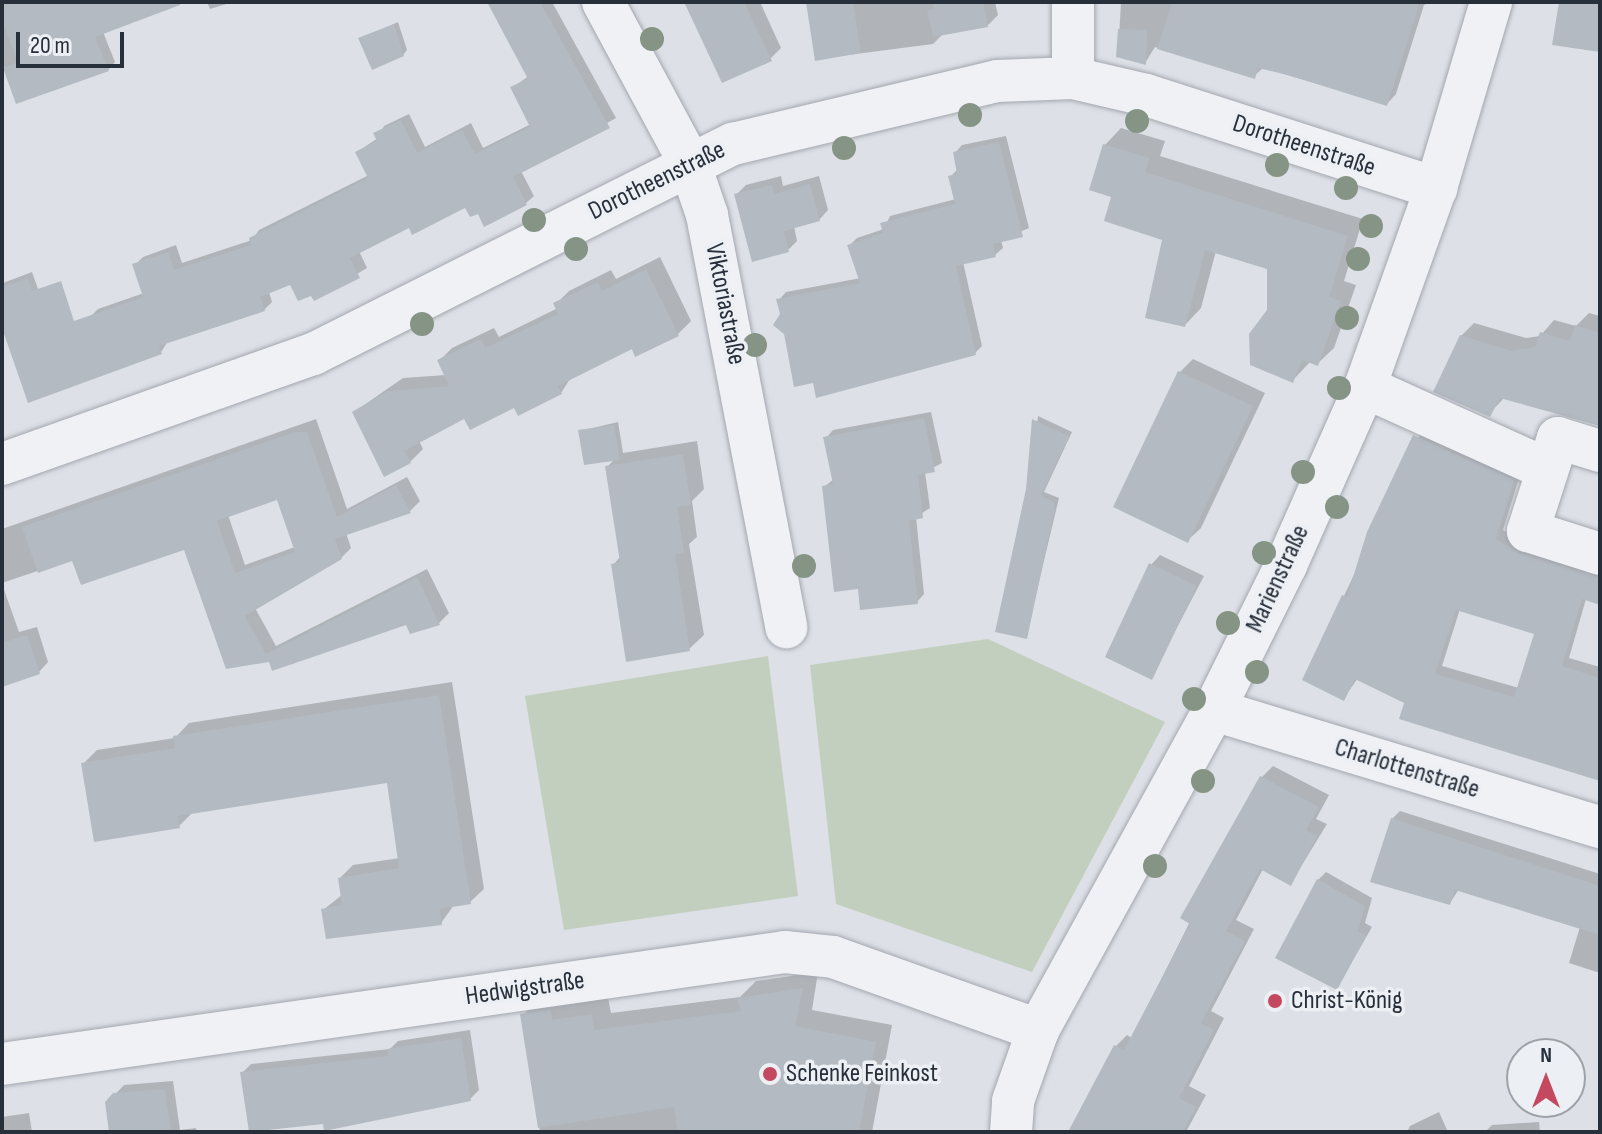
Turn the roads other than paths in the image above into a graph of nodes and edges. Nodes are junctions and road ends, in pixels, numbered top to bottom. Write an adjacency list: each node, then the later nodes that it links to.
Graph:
1 (603, 2): 5 (street, Viktoriastraße)
2 (1073, 2): 4 (street)
3 (1491, 2): 6 (street, Marienstraße)
4 (1073, 78): 5 (street, Dorotheenstraße); 6 (street, Dorotheenstraße)
5 (689, 162): 9 (street, Dorotheenstraße); 12 (street, Viktoriastraße)
6 (1436, 188): 7 (street, Marienstraße)
7 (1365, 387): 10 (street); 13 (street, Marienstraße)
8 (1600, 451): 10 (street)
9 (2, 464)
10 (1547, 469): 11 (street)
11 (1600, 554)
12 (786, 627)
13 (1214, 710): 14 (street, Charlottenstraße); 15 (street, Marienstraße)
14 (1600, 827)
15 (1038, 1030): 16 (street, Hedwigstraße); 17 (street, Marienstraße)
16 (2, 1064)
17 (1011, 1132)

